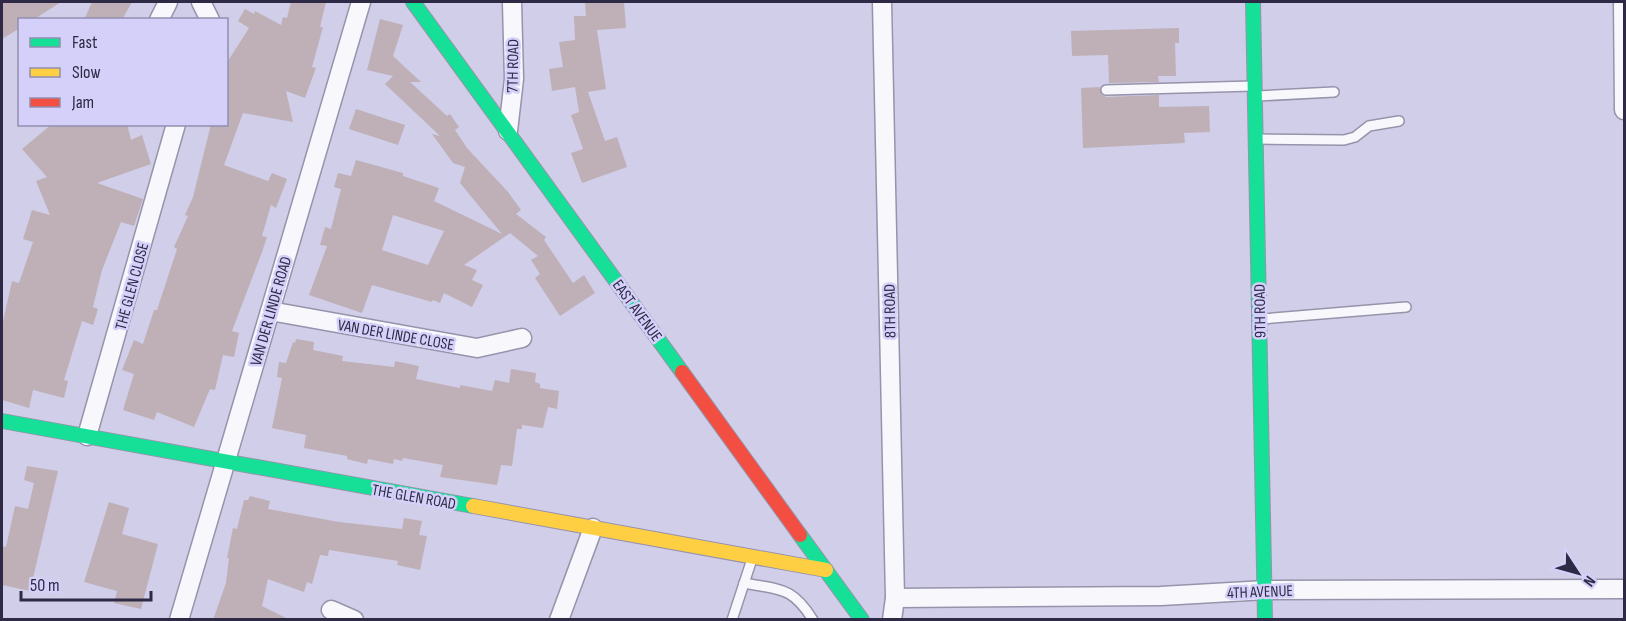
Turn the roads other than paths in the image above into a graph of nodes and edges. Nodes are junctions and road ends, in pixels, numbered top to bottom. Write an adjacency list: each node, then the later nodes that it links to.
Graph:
1 (168, 2): 9 (street)
2 (201, 2): 10 (street)
3 (361, 2): 20 (street, VAN DER LINDE ROAD)
4 (412, 2): 17 (street, EAST AVENUE)
5 (512, 2): 17 (street, 7TH ROAD)
6 (882, 2): 32 (street, 8TH ROAD)
7 (1253, 2): 12 (street, 9TH ROAD)
8 (1623, 9): 14 (street)
9 (160, 18)
10 (209, 18)
11 (1106, 90): 12 (lane)
12 (1255, 91): 13 (lane); 18 (street, 9TH ROAD)
13 (1334, 92)
14 (1624, 110)
15 (1399, 121): 18 (lane)
16 (169, 128): 24 (street, THE GLEN CLOSE)
17 (508, 131): 28 (street, EAST AVENUE)
18 (1256, 139): 21 (street, 9TH ROAD)
19 (1406, 308): 21 (lane)
20 (270, 311): 22 (street, VAN DER LINDE CLOSE); 25 (street, VAN DER LINDE ROAD)
21 (1260, 319): 31 (street, 9TH ROAD)
22 (522, 338)
23 (2, 421): 24 (street, THE GLEN ROAD)
24 (87, 436): 25 (street, THE GLEN ROAD)
25 (226, 463): 26 (street, THE GLEN ROAD); 34 (street, VAN DER LINDE ROAD)
26 (593, 528): 27 (street, THE GLEN ROAD); 36 (street)
27 (752, 557): 28 (street, THE GLEN ROAD); 29 (lane)
28 (826, 570): 39 (street, EAST AVENUE)
29 (744, 582): 37 (lane); 38 (lane)
30 (1624, 589): 31 (street, 4TH AVENUE)
31 (1266, 590): 32 (street, 4TH AVENUE); 41 (street, 9TH ROAD)
32 (895, 598): 40 (street, 8TH ROAD)
33 (331, 610): 35 (street)
34 (179, 620)
35 (354, 620)
36 (559, 620)
37 (732, 620)
38 (813, 620)
39 (862, 620)
40 (892, 620)
41 (1265, 620)

